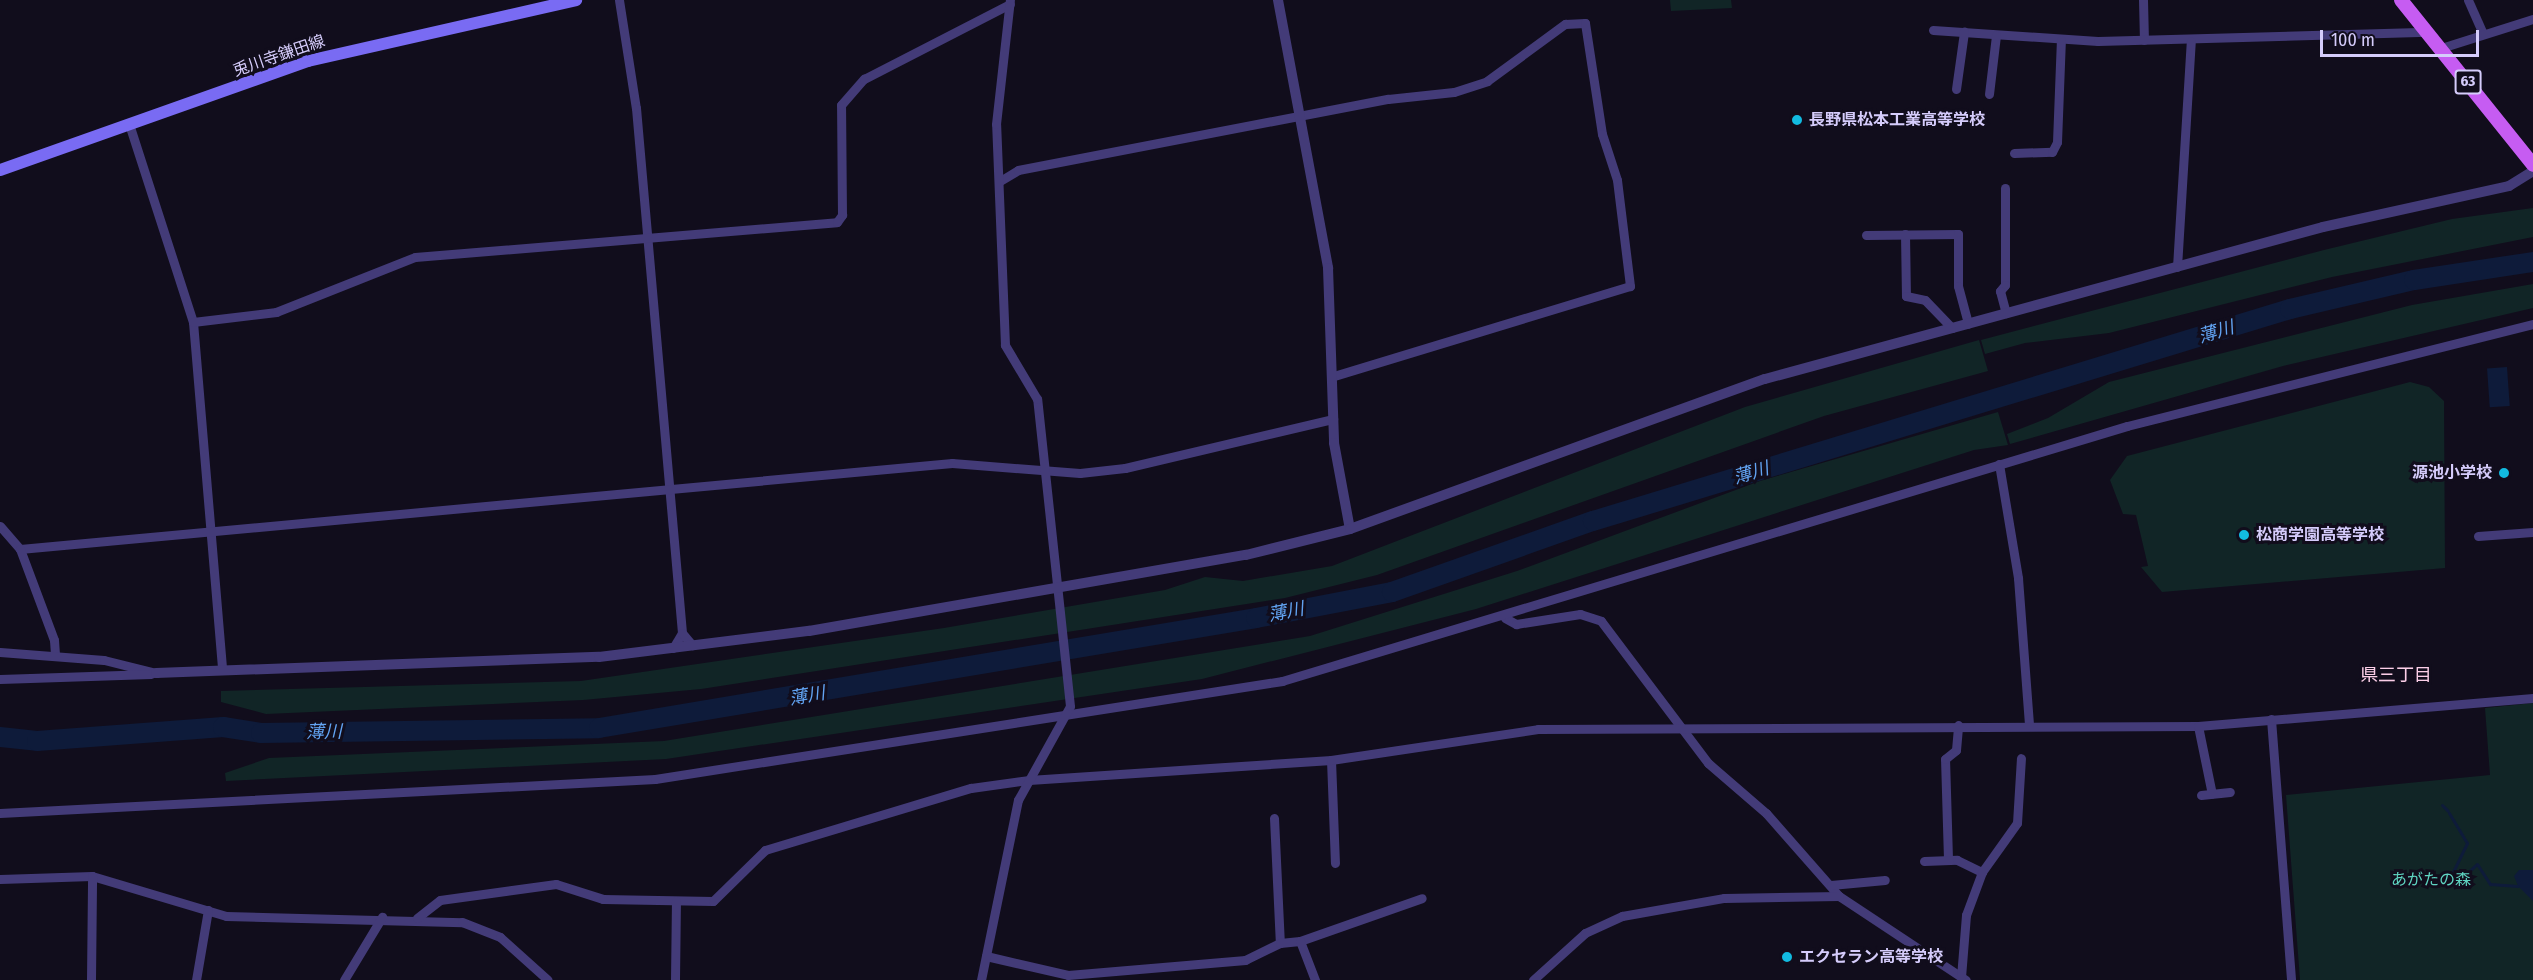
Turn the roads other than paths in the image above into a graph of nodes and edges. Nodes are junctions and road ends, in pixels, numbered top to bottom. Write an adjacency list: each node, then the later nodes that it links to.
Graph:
1 (576, 0): 21 (main road, 兎川寺鎌田線)
2 (619, 0): 30 (street)
3 (1278, 0): 20 (street)
4 (2143, 0): 15 (street)
5 (2402, 0): 11 (main road, 63)
6 (2468, 0): 12 (street)
7 (1010, 2): 26 (street); 30 (street)
8 (2533, 19): 12 (street)
9 (1933, 30): 10 (street)
10 (1964, 32): 13 (street); 18 (street)
11 (2428, 32): 16 (street); 17 (main road, 63)
12 (2483, 34): 17 (street)
13 (1996, 35): 14 (street); 19 (street)
14 (2061, 40): 15 (street); 22 (street)
15 (2145, 40): 16 (street)
16 (2191, 40): 31 (street)
17 (2441, 48): 23 (main road, 63)
18 (1956, 89)
19 (1989, 94)
20 (1299, 118): 26 (street); 37 (street); 37 (street)
21 (130, 127): 24 (main road, 兎川寺鎌田線); 33 (street)
22 (2014, 153)
23 (2533, 165)
24 (0, 170)
25 (2533, 171): 31 (street)
26 (1000, 181): 40 (street)
27 (2004, 188): 32 (street)
28 (1905, 234): 29 (street); 34 (street); 36 (street)
29 (1866, 235)
30 (646, 238): 33 (street); 41 (street)
31 (2177, 267): 32 (street)
32 (2006, 313): 34 (street)
33 (193, 322): 45 (street)
34 (1968, 324): 36 (street)
35 (2533, 324): 39 (street)
36 (1952, 328): 43 (street)
37 (1334, 376): 38 (street)
38 (1333, 419): 40 (street); 43 (street)
39 (1999, 464): 49 (street); 61 (street)
40 (1044, 470): 41 (street); 48 (street)
41 (671, 492): 45 (street); 50 (street)
42 (0, 526): 47 (street)
43 (1350, 529): 48 (street)
44 (2533, 532): 46 (street)
45 (211, 534): 47 (street); 55 (street)
46 (2478, 536)
47 (20, 549): 54 (street)
48 (1055, 594): 51 (street); 59 (street)
49 (1505, 618): 59 (street); 62 (street)
50 (682, 633): 51 (street); 52 (street)
51 (692, 645): 52 (street)
52 (673, 648): 55 (street)
53 (0, 652): 54 (street)
54 (55, 656): 56 (street)
55 (222, 670): 56 (street)
56 (156, 673): 57 (street)
57 (0, 679)
58 (2533, 698): 60 (street)
59 (1067, 717): 67 (street); 71 (street)
60 (2271, 719): 64 (street); 101 (street)
61 (2029, 724): 63 (street); 64 (street)
62 (1677, 725): 63 (street); 66 (street); 80 (street)
63 (1958, 725): 73 (street)
64 (2198, 726): 69 (street)
65 (2021, 759): 76 (street)
66 (1331, 760): 67 (street); 75 (street)
67 (1029, 780): 83 (street); 89 (street)
68 (2230, 792): 69 (street)
69 (2212, 794): 70 (street)
70 (2201, 795)
71 (0, 813)
72 (1274, 818): 88 (street)
73 (1948, 860): 74 (street); 76 (street)
74 (1924, 861)
75 (1335, 863)
76 (1982, 872): 91 (street)
77 (92, 876): 78 (street); 84 (street); 92 (street)
78 (0, 879)
79 (1885, 879): 80 (street)
80 (1831, 885): 81 (street)
81 (1839, 896): 91 (street); 100 (street)
82 (1422, 898): 87 (street)
83 (676, 901): 86 (street); 96 (street)
84 (208, 910): 85 (street); 93 (street)
85 (382, 917): 86 (street); 94 (street)
86 (417, 918): 95 (street)
87 (1299, 941): 88 (street); 99 (street)
88 (1280, 943): 90 (street)
89 (986, 956): 90 (street); 97 (street)
90 (1152, 969): 98 (street)
91 (1964, 979)
92 (92, 980)
93 (196, 980)
94 (344, 980)
95 (548, 980)
96 (675, 980)
97 (981, 980)
98 (1151, 980)
99 (1315, 980)
100 (1533, 980)
101 (2291, 980)

